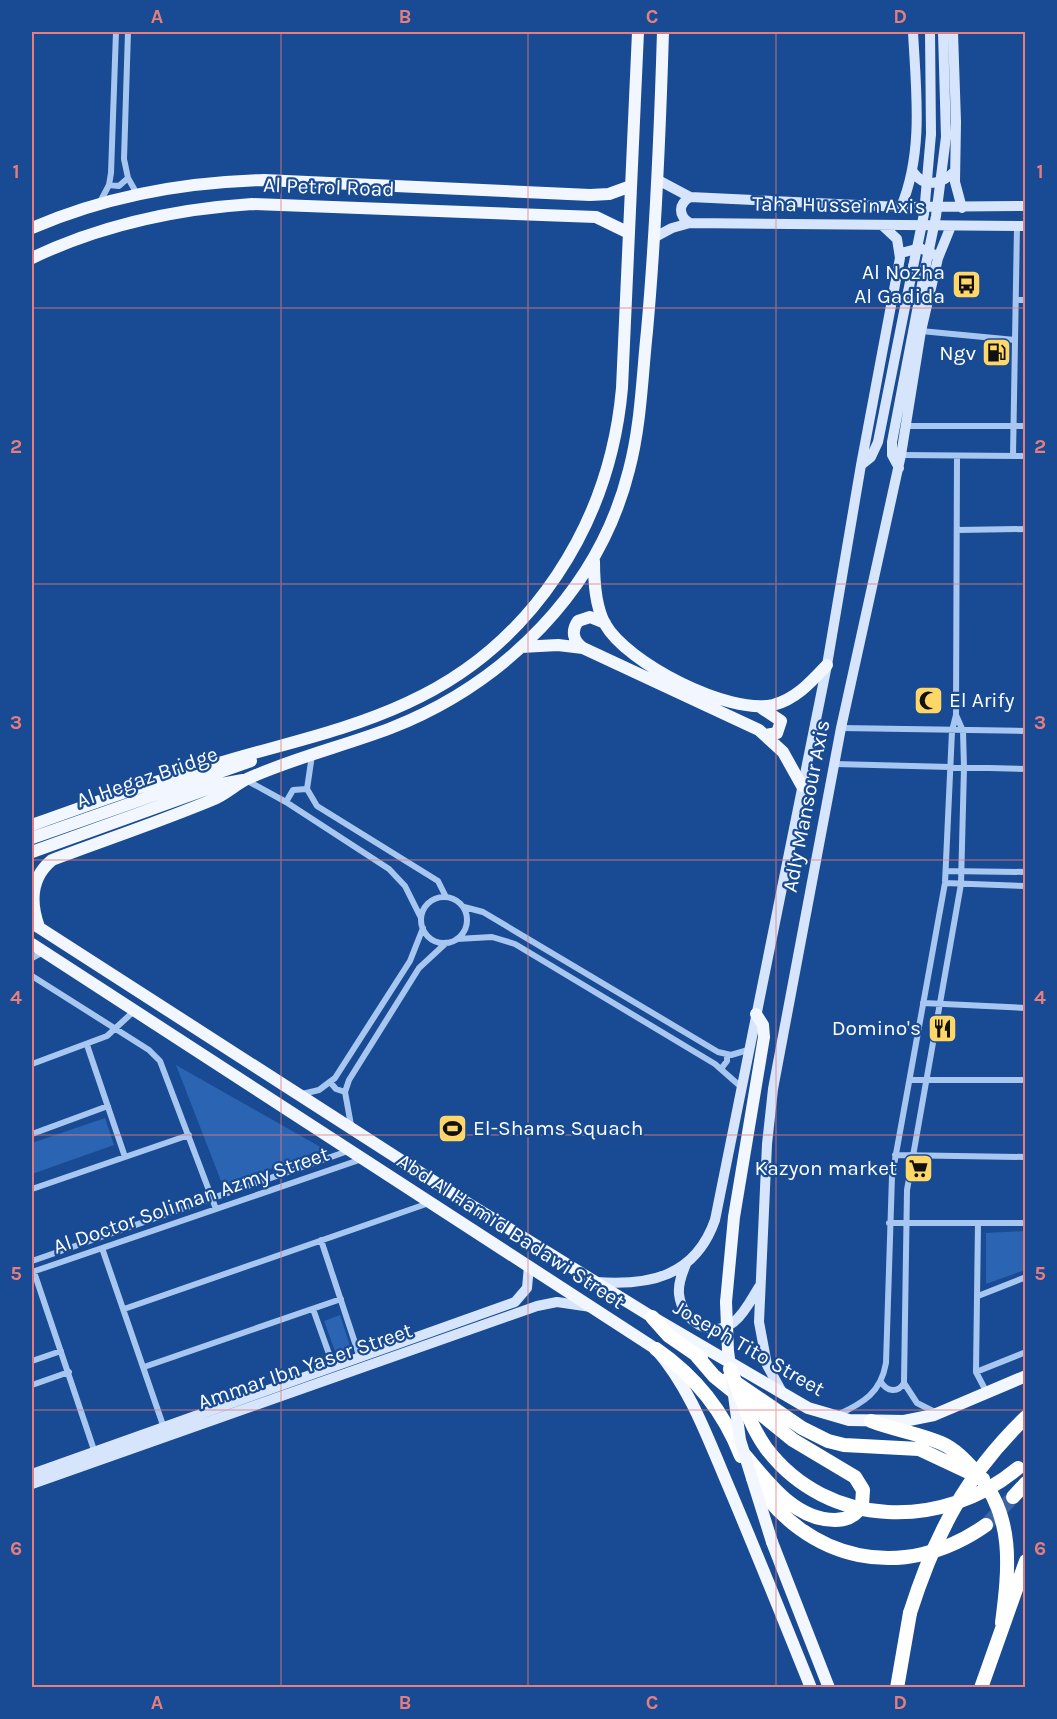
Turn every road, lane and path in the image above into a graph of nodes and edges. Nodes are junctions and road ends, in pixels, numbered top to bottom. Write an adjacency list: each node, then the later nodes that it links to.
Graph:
1 (116, 32): 14 (street)
2 (128, 32): 11 (street)
3 (638, 32): 15 (main road)
4 (663, 32): 12 (main road)
5 (913, 32): 10 (main road)
6 (930, 32): 46 (main road, bridge)
7 (943, 32): 47 (main road, bridge)
8 (953, 32): 9 (main road)
9 (955, 171): 10 (main road); 23 (main road)
10 (913, 172): 22 (main road)
11 (128, 178): 14 (street); 16 (street)
12 (658, 180): 18 (main road, Taha Hussein Axis); 31 (main road)
13 (291, 182): 16 (main road, Al Petrol Road); 17 (main road, Al Petrol Road); 20 (main road)
14 (109, 185): 19 (street)
15 (631, 186): 17 (main road, Al Petrol Road); 30 (main road)
16 (137, 194): 19 (main road, Al Petrol Road)
17 (600, 195): 24 (main road)
18 (690, 197): 22 (main road, Taha Hussein Axis); 25 (main road)
19 (100, 203): 29 (main road, Al Petrol Road)
20 (292, 205): 24 (main road, Al Petrol Road); 33 (main road, Al Petrol Road)
21 (1026, 206): 23 (main road, Taha Hussein Axis)
22 (901, 207): 23 (main road, Taha Hussein Axis)
23 (962, 208)
24 (596, 217): 30 (main road, Al Petrol Road)
25 (690, 223): 26 (main road, Taha Hussein Axis); 31 (main road, Taha Hussein Axis)
26 (882, 226): 27 (main road, Taha Hussein Axis); 32 (main road)
27 (951, 226): 28 (main road, Taha Hussein Axis); 34 (main road, Adly Mansour Axis)
28 (1022, 226): 35 (street)
29 (32, 228)
30 (629, 233): 62 (main road)
31 (655, 237): 50 (main road)
32 (901, 253): 34 (main road); 46 (main road, Adly Mansour Axis)
33 (32, 258)
34 (938, 258): 37 (main road, Adly Mansour Axis)
35 (1016, 300): 36 (street); 38 (street)
36 (1026, 300)
37 (921, 331): 38 (street); 39 (main road, Adly Mansour Axis)
38 (1015, 340): 40 (street)
39 (907, 426): 40 (street); 42 (main road, Adly Mansour Axis)
40 (1014, 426): 41 (street); 44 (street)
41 (1026, 426)
42 (901, 454): 43 (street); 47 (main road, Adly Mansour Axis)
43 (957, 456): 44 (street); 49 (street)
44 (1014, 456): 45 (street)
45 (1026, 456)
46 (861, 465): 54 (main road, Adly Mansour Axis)
47 (899, 468): 57 (main road, Adly Mansour Axis)
48 (1026, 529): 49 (street)
49 (957, 530): 56 (street)
50 (594, 559): 51 (main road); 52 (main road)
51 (605, 623): 53 (main road); 55 (main road)
52 (521, 647): 53 (main road); 63 (main road)
53 (583, 648): 61 (main road)
54 (827, 665): 55 (main road); 69 (main road, Adly Mansour Axis)
55 (759, 707): 61 (main road)
56 (956, 715): 58 (street); 59 (street)
57 (841, 728): 58 (street); 64 (main road, Adly Mansour Axis)
58 (952, 731): 59 (street); 65 (street)
59 (963, 731): 60 (street); 66 (street)
60 (1026, 731)
61 (766, 735): 69 (main road)
62 (273, 749): 72 (main road); 73 (main road, Al Hegaz Bridge)
63 (312, 755): 68 (main road); 70 (street)
64 (835, 764): 65 (street); 137 (main road, Adly Mansour Axis)
65 (950, 768): 66 (street); 77 (street)
66 (964, 768): 67 (street); 78 (street)
67 (1026, 769)
68 (245, 780): 71 (street); 74 (main road, Al Hegaz Bridge); 75 (main road)
69 (802, 786): 97 (main road, Adly Mansour Axis)
70 (307, 789): 71 (street); 83 (street)
71 (286, 802): 85 (street)
72 (32, 825)
73 (32, 838)
74 (32, 852)
75 (52, 860): 76 (main road); 86 (main road)
76 (32, 866)
77 (947, 871): 78 (street); 80 (street)
78 (962, 872): 79 (street); 81 (street)
79 (1026, 872)
80 (945, 883): 81 (street); 93 (street)
81 (961, 884): 82 (street); 94 (street)
82 (1026, 886)
83 (446, 897): 84 (street); 85 (street)
84 (464, 907): 88 (street); 101 (street)
85 (422, 918): 87 (street)
86 (35, 925): 110 (main road, Abd Al Hamid Badawi Street)
87 (423, 928): 89 (street); 107 (street)
88 (457, 939): 89 (street); 103 (street)
89 (446, 943): 109 (street)
90 (32, 944): 91 (main road, Abd Al Hamid Badawi Street)
91 (37, 955): 96 (main road, Abd Al Hamid Badawi Street)
92 (32, 976): 98 (street)
93 (923, 1003): 94 (street); 104 (street)
94 (938, 1004): 95 (street); 105 (street)
95 (1026, 1008)
96 (133, 1012): 98 (street); 115 (main road, Abd Al Hamid Badawi Street)
97 (756, 1014): 100 (main road, Adly Mansour Axis); 154 (main road, bridge)
98 (116, 1030): 99 (street); 114 (street)
99 (87, 1045): 102 (street); 111 (street)
100 (748, 1050): 101 (street); 108 (main road, Adly Mansour Axis)
101 (727, 1055): 103 (street)
102 (32, 1064)
103 (721, 1069): 108 (street)
104 (910, 1080): 105 (street); 116 (street)
105 (926, 1080): 106 (street); 117 (street)
106 (1026, 1080)
107 (330, 1083): 109 (street); 110 (street)
108 (740, 1086): 132 (main road, Adly Mansour Axis)
109 (345, 1092): 112 (street)
110 (299, 1095): 112 (main road, Abd Al Hamid Badawi Street)
111 (108, 1106): 113 (street); 118 (street)
112 (352, 1129): 136 (main road, Abd Al Hamid Badawi Street)
113 (32, 1134)
114 (189, 1135): 118 (street); 122 (street)
115 (349, 1150): 120 (main road, Abd Al Hamid Badawi Street); 122 (street, Al Doctor Soliman Azmy Street)
116 (895, 1155): 117 (street); 125 (street)
117 (911, 1156): 119 (street); 126 (street)
118 (125, 1157): 121 (street)
119 (1026, 1157)
120 (362, 1159): 123 (main road, Abd Al Hamid Badawi Street); 124 (street, Al Doctor Soliman Azmy Street)
121 (32, 1189)
122 (212, 1198): 124 (street); 131 (street, Al Doctor Soliman Azmy Street)
123 (430, 1202): 129 (street); 133 (main road, Abd Al Hamid Badawi Street)
124 (216, 1209): 130 (street, Al Doctor Soliman Azmy Street)
125 (889, 1223): 126 (street); 158 (street)
126 (906, 1223): 127 (street); 159 (street)
127 (978, 1223): 128 (street); 139 (street)
128 (1026, 1223)
129 (321, 1240): 140 (street); 143 (street)
130 (102, 1248): 134 (street, Al Doctor Soliman Azmy Street); 143 (street)
131 (32, 1261)
132 (687, 1262): 136 (main road, Adly Mansour Axis); 137 (main road)
133 (529, 1266): 138 (main road); 142 (main road, Abd Al Hamid Badawi Street)
134 (33, 1272): 147 (street)
135 (1026, 1277): 139 (street)
136 (596, 1281): 145 (main road, Joseph Tito Street)
137 (761, 1283): 162 (main road, Adly Mansour Axis)
138 (525, 1292): 141 (main road); 150 (main road, Ammar Ibn Yaser Street)
139 (978, 1296): 156 (street)
140 (341, 1299): 144 (street); 150 (street)
141 (537, 1306): 142 (main road, Ammar Ibn Yaser Street); 174 (main road, Ammar Ibn Yaser Street)
142 (595, 1307): 146 (main road, Abd Al Hamid Badawi Street)
143 (124, 1309): 152 (street)
144 (313, 1309): 152 (street); 153 (street)
145 (652, 1317): 149 (highway); 162 (main road, Joseph Tito Street)
146 (656, 1349): 168 (highway); 179 (main road, Abd Al Hamid Badawi Street)
147 (61, 1351): 151 (street); 155 (street)
148 (1026, 1352): 156 (street)
149 (696, 1355): 168 (highway); 172 (highway)
150 (360, 1358): 153 (main road, Ammar Ibn Yaser Street)
151 (32, 1361)
152 (144, 1367): 167 (street)
153 (334, 1368): 167 (main road, Ammar Ibn Yaser Street)
154 (730, 1369): 170 (highway, bridge); 180 (main road, bridge)
155 (69, 1372): 160 (street); 169 (street)
156 (976, 1372): 161 (street)
157 (1026, 1376): 161 (main road, Joseph Tito Street)
158 (881, 1382): 159 (street); 164 (street)
159 (904, 1383): 163 (street)
160 (32, 1385)
161 (987, 1393): 163 (main road, Joseph Tito Street)
162 (785, 1397): 164 (main road, Joseph Tito Street)
163 (939, 1413): 166 (main road, Joseph Tito Street)
164 (831, 1417): 166 (main road, Joseph Tito Street)
165 (1026, 1417): 181 (highway, bridge)
166 (871, 1421): 172 (highway)
167 (164, 1428): 169 (main road, Ammar Ibn Yaser Street)
168 (737, 1447): 176 (highway)
169 (95, 1453): 171 (main road, Ammar Ibn Yaser Street)
170 (1022, 1464)
171 (32, 1474)
172 (983, 1479): 178 (highway)
173 (1026, 1483): 175 (highway)
174 (32, 1484)
175 (1013, 1497)
176 (986, 1525)
177 (1026, 1560): 178 (highway)
178 (1002, 1623): 182 (highway)
179 (811, 1688)
180 (829, 1688)
181 (897, 1688)
182 (981, 1688)

